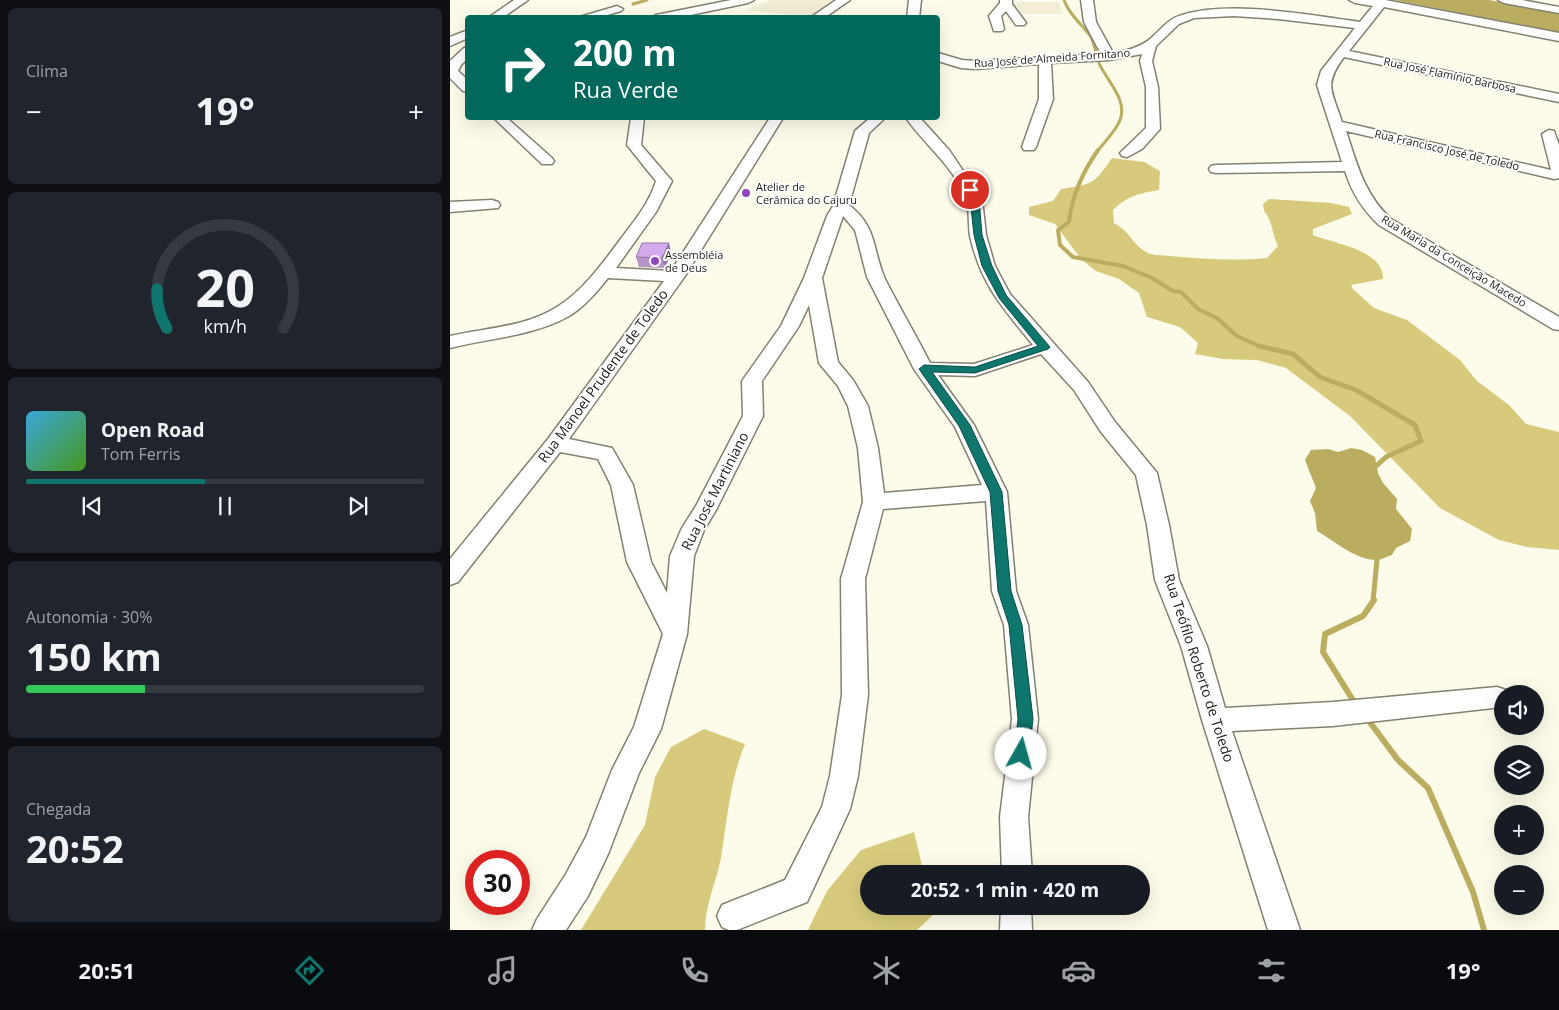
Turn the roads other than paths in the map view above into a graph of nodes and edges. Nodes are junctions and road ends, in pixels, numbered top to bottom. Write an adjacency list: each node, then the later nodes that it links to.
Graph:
1 (522, 0): 13 (street)
2 (532, 0): 14 (street)
3 (748, 0): 16 (street)
4 (844, 0): 17 (street)
5 (915, 0): 18 (street)
6 (1087, 0): 28 (street)
7 (1354, 0): 9 (street)
8 (1504, 0): 12 (street)
9 (1379, 1): 20 (street, Rua Maria da Conceição Macedo); 23 (street)
10 (1006, 2): 19 (street); 21 (street)
11 (617, 9): 15 (street)
12 (1559, 10)
13 (498, 15)
14 (510, 15)
15 (593, 15)
16 (671, 15)
17 (820, 15)
18 (913, 15)
19 (1020, 23)
20 (1364, 26): 25 (street, Rua José de Almeida Fornitano); 26 (street, Rua Maria da Conceição Macedo)
21 (998, 29)
22 (465, 34): 24 (street)
23 (1559, 38)
24 (450, 42)
25 (1150, 46): 28 (street, Rua José de Almeida Fornitano); 44 (street)
26 (1341, 53): 33 (street, Rua José Flamínio Barbosa); 40 (street, Rua Maria da Conceição Macedo)
27 (465, 54): 31 (street)
28 (1107, 56): 30 (street, Rua José de Almeida Fornitano)
29 (940, 58): 30 (street, Rua José de Almeida Fornitano)
30 (1045, 60): 43 (street)
31 (451, 73): 32 (street)
32 (465, 84)
33 (1559, 98)
34 (502, 120): 41 (street)
35 (522, 120): 41 (street)
36 (637, 120): 52 (street)
37 (775, 120): 53 (street, Rua Manoel Prudente de Toledo)
38 (876, 120): 50 (street, Rua José Martiniano)
39 (915, 120): 57 (street, Rua Teófilo Roberto de Toledo)
40 (1335, 124): 46 (street, Rua Maria da Conceição Macedo); 48 (street, Rua Francisco José de Toledo)
41 (513, 130): 45 (street)
42 (1549, 134): 48 (street, Rua Francisco José de Toledo)
43 (1028, 147)
44 (1127, 153)
45 (546, 161)
46 (1350, 166): 47 (street); 55 (street, Rua Maria da Conceição Macedo)
47 (1216, 170)
48 (1559, 173)
49 (492, 205): 51 (street)
50 (841, 206): 54 (street, Rua José Martiniano); 58 (street)
51 (450, 207)
52 (604, 273): 53 (street); 56 (street)
53 (676, 276): 59 (street, Rua Manoel Prudente de Toledo)
54 (813, 278): 61 (street); 63 (street, Rua José Martiniano)
55 (1559, 325)
56 (450, 342)
57 (1045, 347): 58 (street); 65 (street, Rua Teófilo Roberto de Toledo)
58 (924, 369): 60 (street)
59 (555, 444): 62 (street, Rua Manoel Prudente de Toledo); 63 (street)
60 (996, 492): 61 (street); 66 (street)
61 (874, 502): 68 (street)
62 (450, 576)
63 (675, 634): 69 (street, Rua José Martiniano)
64 (1494, 698): 65 (street)
65 (1216, 720): 71 (street, Rua Teófilo Roberto de Toledo)
66 (1017, 865)
67 (1016, 915): 70 (street)
68 (733, 916)
69 (548, 930)
70 (1016, 930)
71 (1284, 930)

